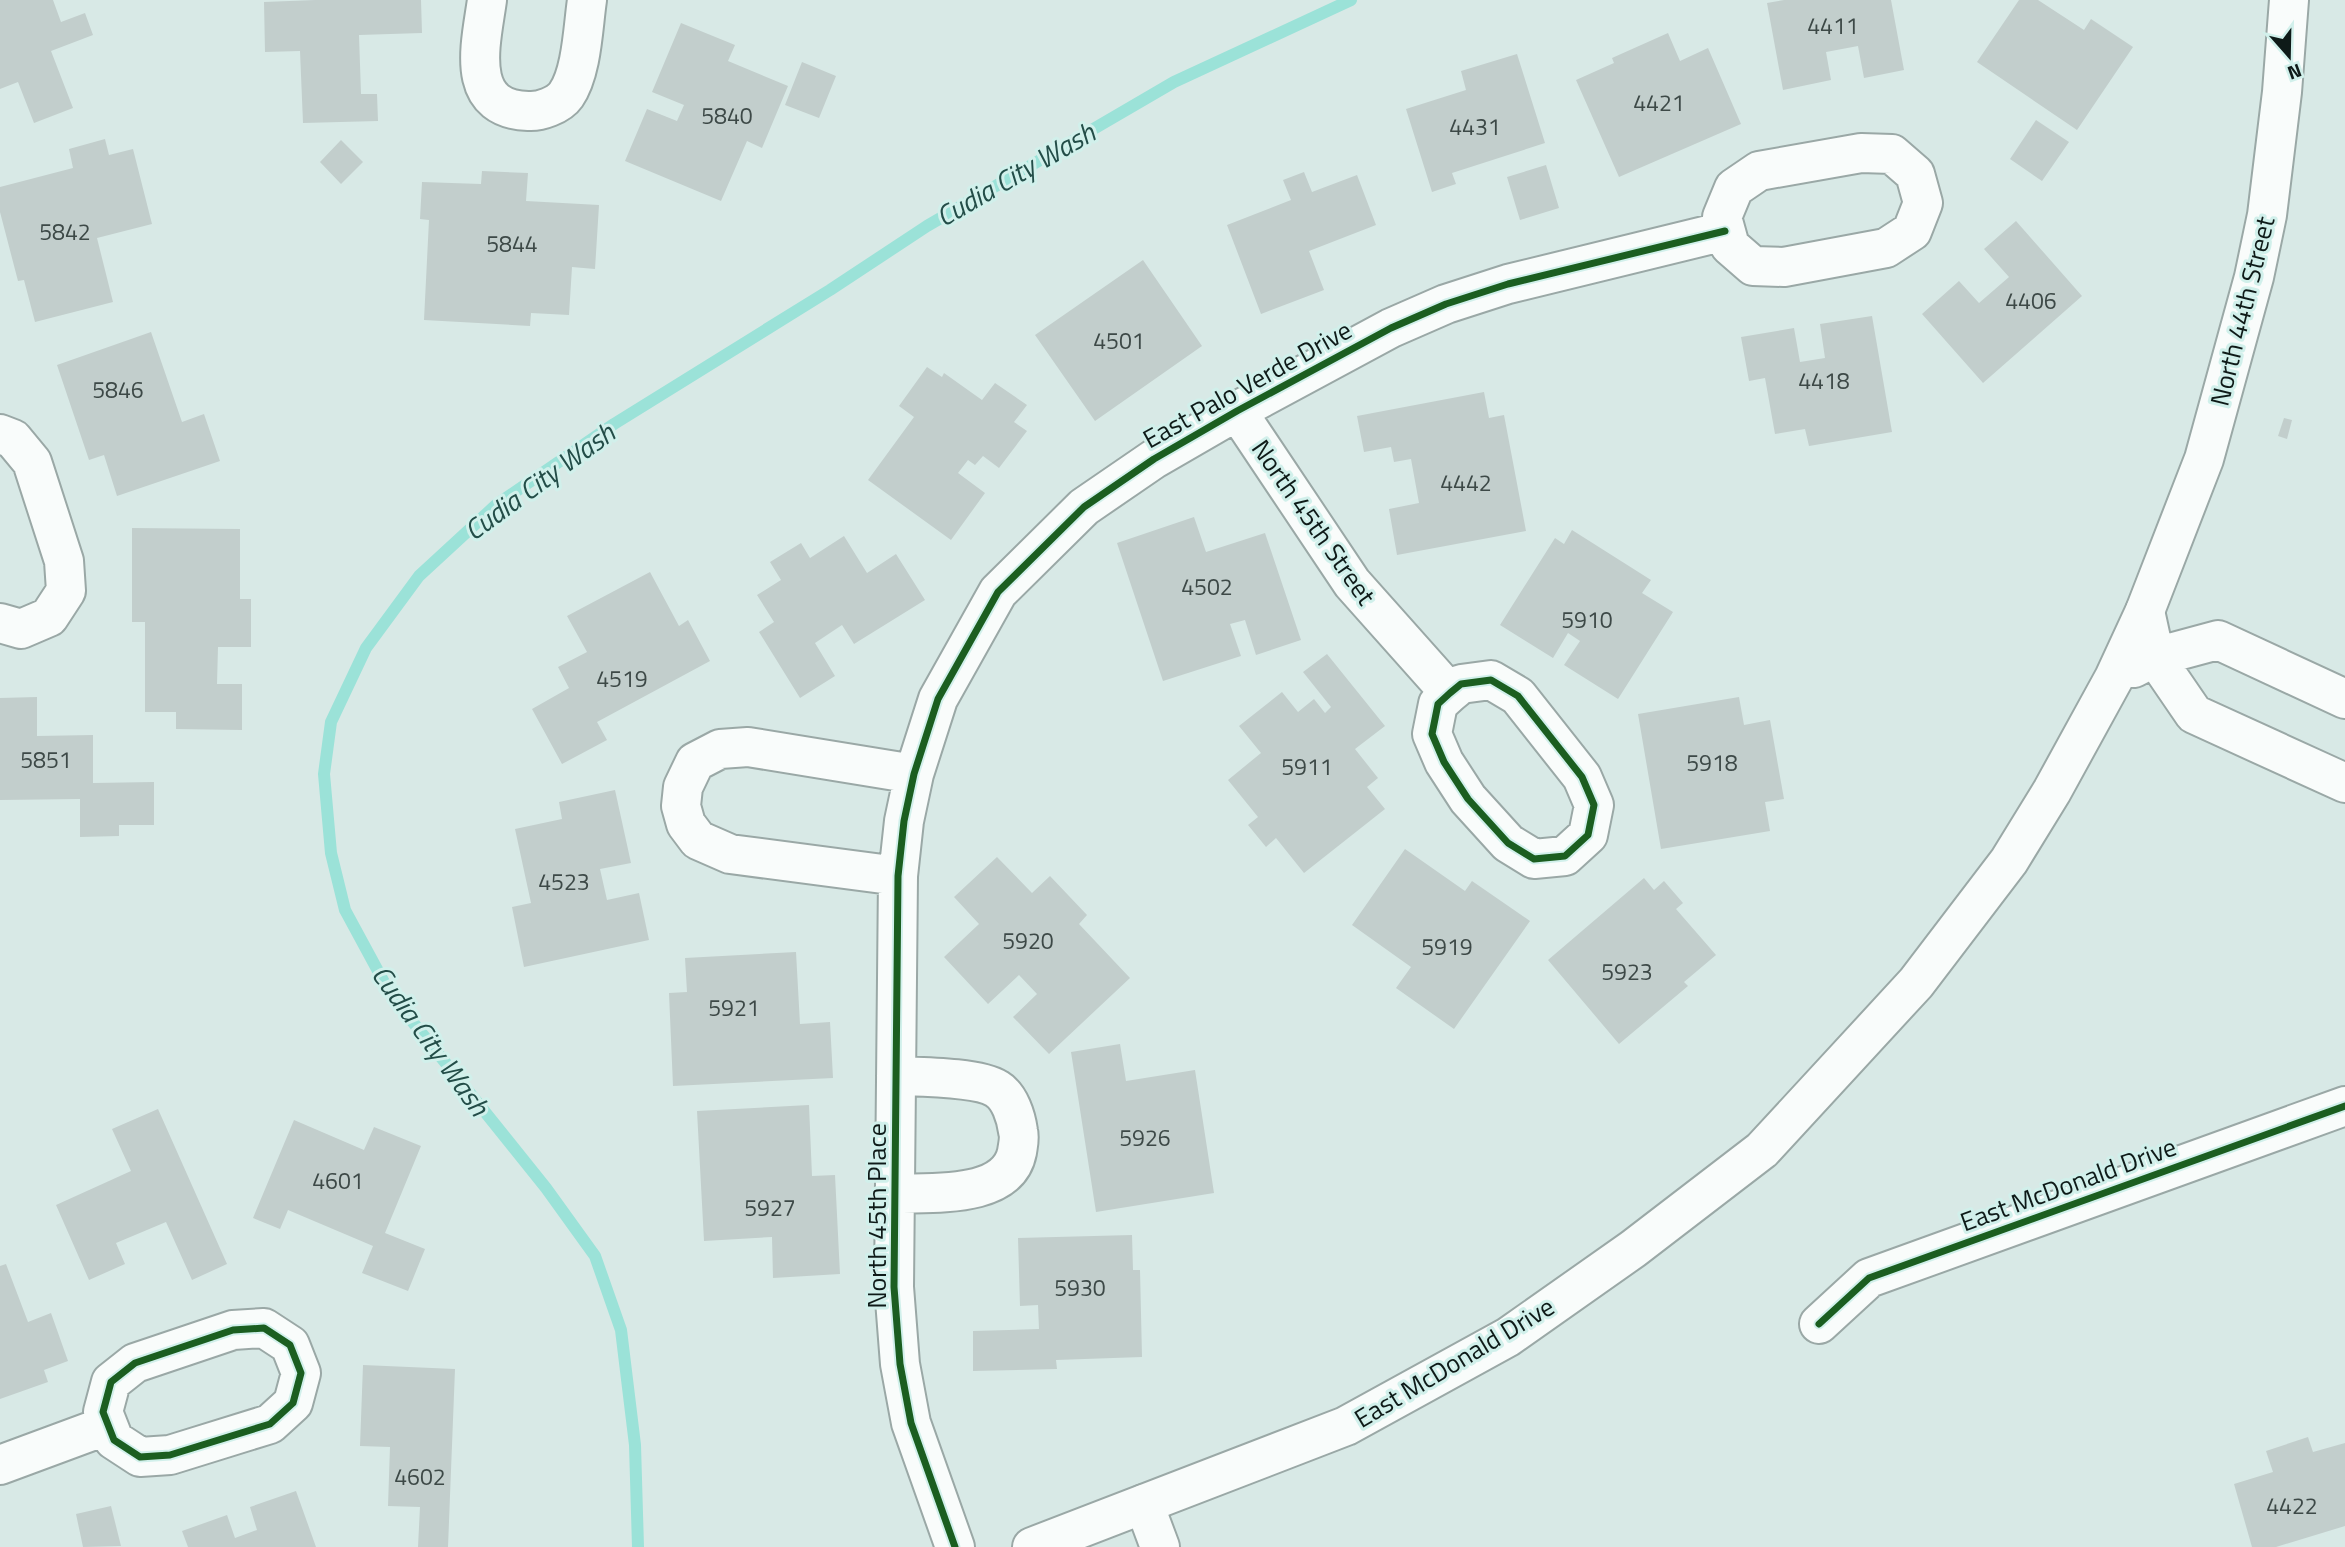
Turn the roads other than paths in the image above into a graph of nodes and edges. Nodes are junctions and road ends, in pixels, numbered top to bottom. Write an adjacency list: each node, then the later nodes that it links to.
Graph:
1 (487, 0): 2 (street)
2 (587, 0)
3 (2288, 0): 7 (street, North 44th Street)
4 (1725, 231): 4 (street); 5 (street, East Palo Verde Drive)
5 (1237, 411): 11 (street, North 45th Street); 13 (street, East Palo Verde Drive)
6 (0, 434): 8 (street)
7 (2146, 611): 9 (street); 10 (street, East McDonald Drive)
8 (0, 623)
9 (2155, 657): 10 (street); 12 (street); 14 (street)
10 (2114, 678): 22 (street, East McDonald Drive)
11 (1450, 693): 11 (street)
12 (2345, 699)
13 (914, 774): 15 (street, East Palo Verde Drive); 15 (street)
14 (2345, 783)
15 (898, 876): 16 (street, North 45th Place)
16 (897, 1076): 18 (street, North 45th Place); 18 (street, North 45th Place)
17 (2345, 1106): 19 (street, East McDonald Drive)
18 (895, 1194): 23 (street, North 45th Place)
19 (1819, 1324)
20 (108, 1425): 20 (street); 21 (street)
21 (0, 1465)
22 (1144, 1504): 24 (street, East McDonald Drive); 25 (street)
23 (955, 1547)
24 (1032, 1547)
25 (1160, 1547)

